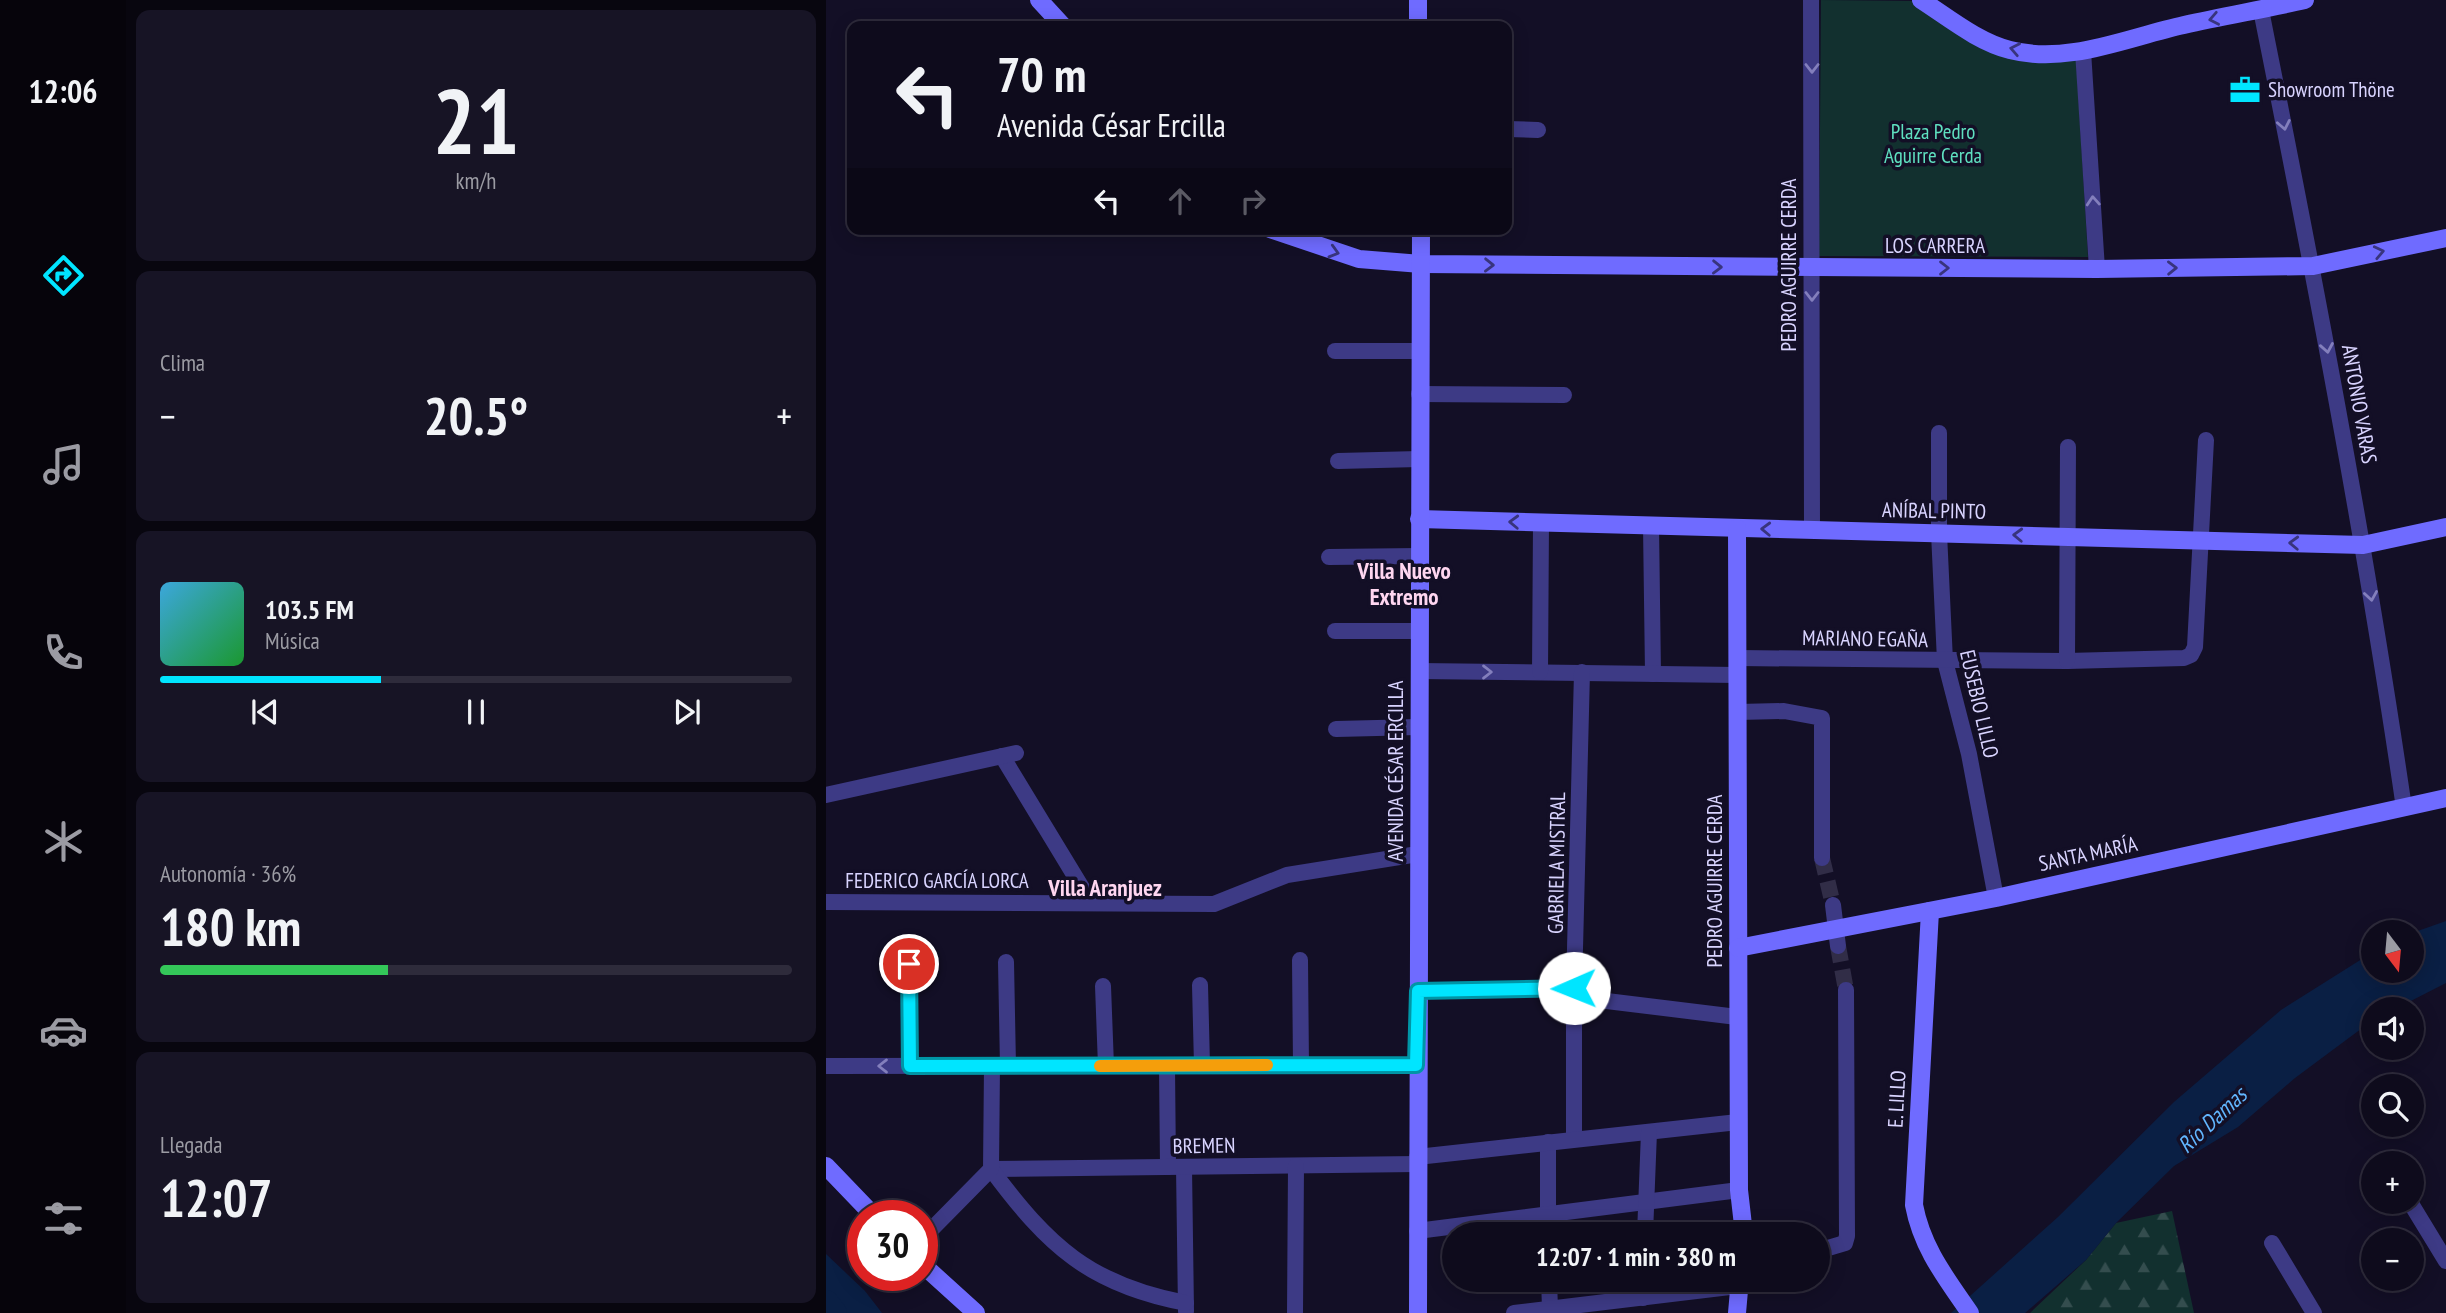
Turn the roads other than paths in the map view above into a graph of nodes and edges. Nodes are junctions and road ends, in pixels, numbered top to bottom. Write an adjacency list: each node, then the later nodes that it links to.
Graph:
1 (1039, 0): 7 (street)
2 (1418, 0): 8 (street)
3 (1811, 0): 17 (street, PEDRO AGUIRRE CERDA, one-way to 17)
4 (1922, 0): 9 (street, one-way to 4)
5 (2305, 0): 6 (street)
6 (2270, 6): 9 (street, one-way to 9); 16 (street, ANTONIO VARAS, one-way to 16)
7 (1058, 21)
8 (1418, 21)
9 (2083, 51): 18 (street, one-way to 9)
10 (1512, 130): 11 (street)
11 (1538, 130)
12 (1288, 235): 15 (street, LOS CARRERA, one-way to 15)
13 (1421, 235): 15 (street, AVENIDA CÉSAR ERCILLA)
14 (2446, 238): 16 (street, LOS CARRERA, one-way to 14)
15 (1421, 264): 17 (street, LOS CARRERA, one-way to 17); 20 (street, AVENIDA CÉSAR ERCILLA)
16 (2313, 266): 18 (street, LOS CARRERA, one-way to 16); 37 (street, ANTONIO VARAS, one-way to 37)
17 (1812, 268): 18 (street, LOS CARRERA, one-way to 18); 33 (street, PEDRO AGUIRRE CERDA, one-way to 33)
18 (2097, 269)
19 (1335, 351): 20 (street)
20 (1419, 351): 21 (street, AVENIDA CÉSAR ERCILLA)
21 (1419, 394): 22 (street); 26 (street, AVENIDA CÉSAR ERCILLA)
22 (1564, 395)
23 (1939, 433): 34 (street, EUSEBIO LILLO)
24 (2206, 440): 36 (street)
25 (2068, 447): 35 (street)
26 (1419, 460): 27 (street); 28 (street, AVENIDA CÉSAR ERCILLA)
27 (1338, 461)
28 (1419, 519): 29 (street, ANÍBAL PINTO, one-way to 28); 38 (street, AVENIDA CÉSAR ERCILLA)
29 (1541, 523): 30 (street, ANÍBAL PINTO); 46 (street)
30 (1651, 526): 32 (street, ANÍBAL PINTO); 48 (street)
31 (2446, 527): 37 (street, ANÍBAL PINTO)
32 (1737, 528): 33 (street, ANÍBAL PINTO, one-way to 32); 44 (street, PEDRO AGUIRRE CERDA)
33 (1812, 530): 34 (street, ANÍBAL PINTO)
34 (1939, 533): 35 (street, ANÍBAL PINTO, one-way to 34); 42 (street, EUSEBIO LILLO)
35 (2069, 537): 36 (street, ANÍBAL PINTO); 43 (street)
36 (2202, 540): 37 (street, ANÍBAL PINTO, one-way to 36); 43 (street, MARIANO EGAÑA)
37 (2363, 545): 54 (street, ANTONIO VARAS, one-way to 54)
38 (1419, 556): 39 (street); 41 (street, AVENIDA CÉSAR ERCILLA)
39 (1329, 557)
40 (1335, 631): 41 (street)
41 (1419, 631): 45 (street, AVENIDA CÉSAR ERCILLA)
42 (1945, 661): 43 (street, MARIANO EGAÑA); 44 (street, MARIANO EGAÑA); 57 (street, EUSEBIO LILLO)
43 (2067, 661)
44 (1738, 667): 48 (street, MARIANO EGAÑA); 49 (street, PEDRO AGUIRRE CERDA)
45 (1419, 671): 46 (street, MARIANO EGAÑA, one-way to 46); 50 (street, AVENIDA CÉSAR ERCILLA)
46 (1540, 672): 47 (street, MARIANO EGAÑA)
47 (1582, 672): 48 (street, MARIANO EGAÑA); 71 (street, GABRIELA MISTRAL)
48 (1653, 674)
49 (1738, 712): 56 (street); 63 (street, PEDRO AGUIRRE CERDA)
50 (1418, 727): 51 (street); 55 (street, AVENIDA CÉSAR ERCILLA)
51 (1336, 729)
52 (826, 795): 58 (street)
53 (2446, 798): 54 (street, SANTA MARÍA)
54 (2404, 807): 57 (street, SANTA MARÍA)
55 (1418, 854): 58 (street, FEDERICO GARCÍA LORCA); 70 (street, AVENIDA CÉSAR ERCILLA)
56 (1822, 858)
57 (1996, 898): 61 (street, SANTA MARÍA)
58 (1090, 901): 59 (street, FEDERICO GARCÍA LORCA)
59 (826, 902)
60 (1833, 905): 62 (street)
61 (1930, 911): 62 (street, SANTA MARÍA); 116 (street, E. LILLO)
62 (1837, 938): 63 (street, SANTA MARÍA)
63 (1738, 948): 72 (street, PEDRO AGUIRRE CERDA)
64 (1300, 960): 74 (street)
65 (1006, 962): 78 (street)
66 (909, 964): 77 (street)
67 (1200, 985): 73 (street)
68 (1103, 986): 79 (street)
69 (1846, 990): 101 (street)
70 (1418, 991): 71 (street); 75 (street, AVENIDA CÉSAR ERCILLA)
71 (1574, 993): 72 (street); 83 (street, GABRIELA MISTRAL)
72 (1737, 1017): 81 (street, PEDRO AGUIRRE CERDA)
73 (1202, 1065): 74 (street); 80 (street)
74 (1301, 1065): 75 (street)
75 (1416, 1065): 85 (street, AVENIDA CÉSAR ERCILLA)
76 (826, 1066): 77 (street, one-way to 76)
77 (910, 1066): 78 (street)
78 (1000, 1066): 79 (street); 89 (street)
79 (1106, 1066): 80 (street)
80 (1167, 1067): 88 (street)
81 (1738, 1122): 82 (street, BREMEN); 90 (street, PEDRO AGUIRRE CERDA)
82 (1649, 1132): 83 (street, BREMEN); 92 (street)
83 (1574, 1139): 84 (street, BREMEN)
84 (1548, 1142): 85 (street, BREMEN); 94 (street)
85 (1417, 1161): 87 (street, BREMEN); 99 (street, AVENIDA CÉSAR ERCILLA)
86 (826, 1166): 91 (street)
87 (1296, 1166): 88 (street, BREMEN); 112 (street)
88 (1176, 1167): 89 (street, BREMEN); 109 (street)
89 (991, 1169): 98 (street); 109 (street)
90 (1739, 1190): 92 (street); 97 (street, PEDRO AGUIRRE CERDA)
91 (859, 1200)
92 (1646, 1202): 94 (street); 96 (street)
93 (2417, 1214): 102 (street)
94 (1548, 1215): 95 (street); 99 (street)
95 (1548, 1222)
96 (1645, 1222)
97 (1743, 1222)
98 (938, 1223)
99 (1417, 1231): 113 (street, AVENIDA CÉSAR ERCILLA)
100 (2272, 1243): 117 (street)
101 (1830, 1249)
102 (2446, 1261)
103 (938, 1279): 111 (street)
104 (1549, 1292): 110 (street)
105 (1643, 1292): 108 (street)
106 (1681, 1292): 108 (street)
107 (1738, 1292): 115 (street)
108 (1643, 1298): 110 (street)
109 (1186, 1308)
110 (1550, 1309): 114 (street)
111 (976, 1313)
112 (1295, 1313)
113 (1418, 1313)
114 (1514, 1313)
115 (1737, 1313)
116 (1970, 1313)
117 (2314, 1313)

